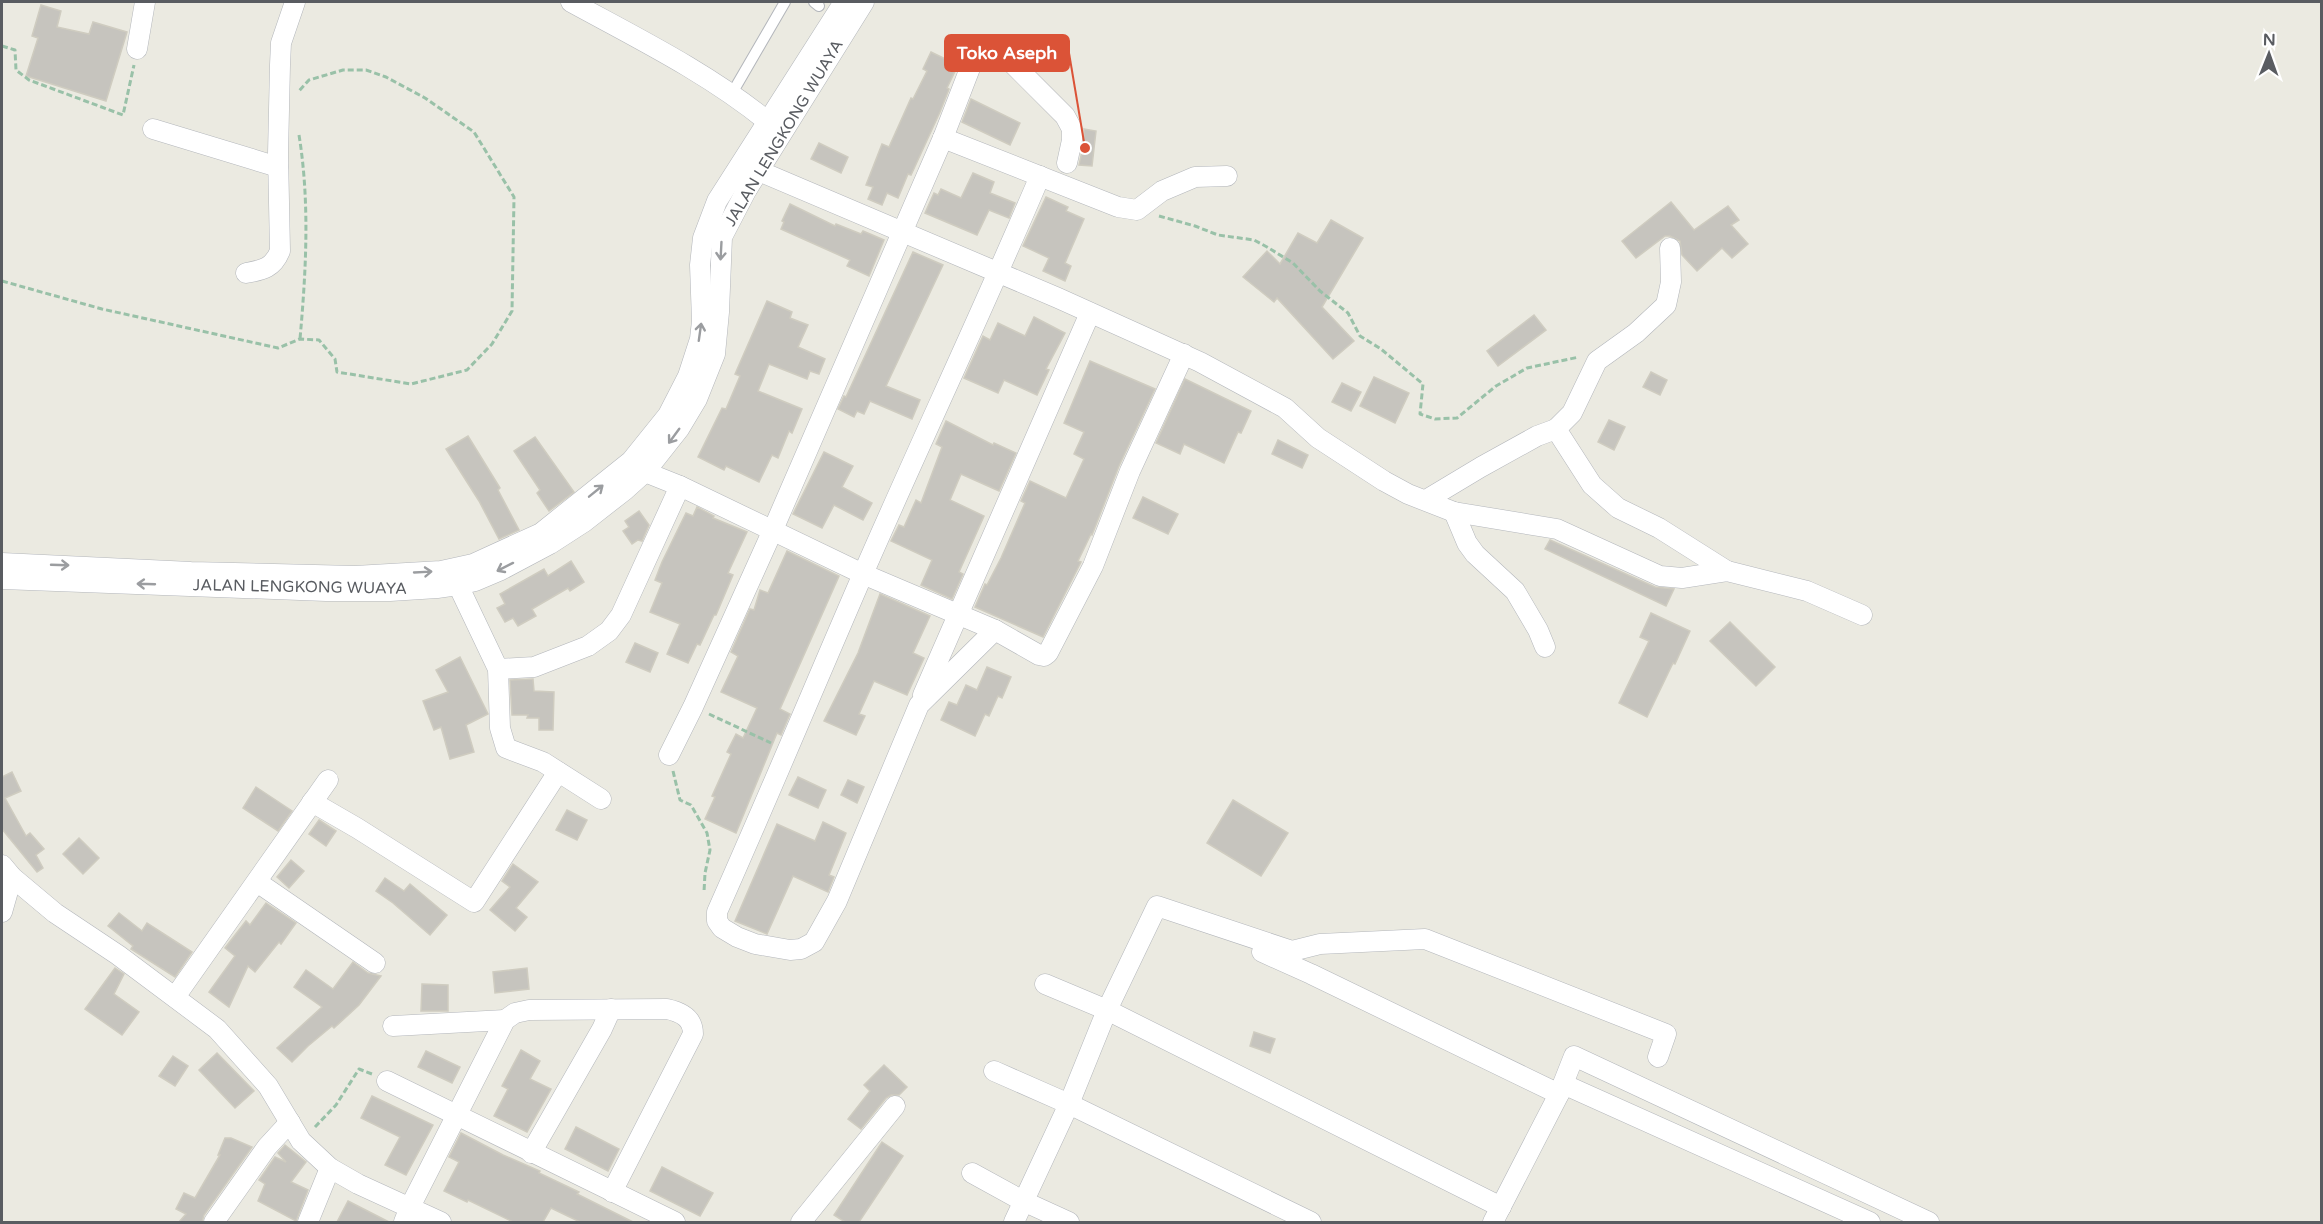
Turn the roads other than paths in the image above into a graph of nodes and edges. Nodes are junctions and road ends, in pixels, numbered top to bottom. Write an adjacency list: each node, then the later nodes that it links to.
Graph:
1 (145, 2): 7 (street)
2 (295, 2): 13 (street)
3 (571, 2): 8 (street)
4 (785, 2): 8 (lane)
5 (844, 2): 9 (street, JALAN LENGKONG WUAYA)
6 (864, 2): 14 (street, JALAN LENGKONG WUAYA)
7 (137, 49)
8 (731, 95): 9 (street)
9 (767, 121): 24 (street, JALAN LENGKONG WUAYA, one-way to 9)
10 (153, 129): 13 (street)
11 (943, 138): 12 (street); 15 (street); 17 (street)
12 (1067, 163)
13 (278, 167): 19 (street)
14 (759, 171): 17 (street); 24 (street, JALAN LENGKONG WUAYA, one-way to 24)
15 (1040, 176): 16 (street); 20 (street)
16 (1227, 176)
17 (902, 232): 20 (street); 28 (street)
18 (1670, 248): 23 (street)
19 (246, 273)
20 (999, 273): 21 (street); 31 (street)
21 (1090, 313): 22 (street); 34 (street)
22 (1184, 354): 26 (street); 36 (street)
23 (1556, 429): 26 (street); 30 (street)
24 (638, 467): 25 (street); 29 (street, JALAN LENGKONG WUAYA, one-way to 24); 33 (street, JALAN LENGKONG WUAYA, one-way to 33)
25 (680, 486): 28 (street); 38 (street)
26 (1426, 500): 27 (street)
27 (1454, 512): 30 (street); 37 (street)
28 (772, 532): 31 (street); 40 (street)
29 (2, 563)
30 (1727, 571): 35 (street)
31 (863, 574): 34 (street); 39 (street)
32 (2, 579): 33 (street, JALAN LENGKONG WUAYA, one-way to 32)
33 (458, 585): 38 (street)
34 (959, 614): 36 (street); 39 (street)
35 (1862, 615)
36 (995, 630): 39 (street)
37 (1545, 647)
38 (498, 669): 41 (street)
39 (919, 705)
40 (669, 755)
41 (558, 772): 43 (street); 44 (street)
42 (328, 780): 44 (street)
43 (601, 799)
44 (312, 802): 46 (street)
45 (7, 871): 48 (street); 51 (street)
46 (257, 882): 49 (street); 51 (street)
47 (1157, 906): 53 (street); 56 (street); 59 (street)
48 (2, 912)
49 (375, 963)
50 (1045, 984): 53 (street)
51 (175, 997): 63 (street)
52 (611, 1009): 54 (street); 64 (street); 67 (street)
53 (1107, 1010): 60 (street); 70 (street)
54 (505, 1020): 55 (street); 62 (street)
55 (393, 1026)
56 (1658, 1058)
57 (994, 1071): 60 (street)
58 (387, 1081): 62 (street)
59 (1561, 1089): 70 (street); 79 (street); 80 (street)
60 (1069, 1104): 68 (street); 78 (street)
61 (895, 1106): 75 (street)
62 (458, 1115): 64 (street); 69 (street)
63 (290, 1122): 65 (street); 71 (street)
64 (531, 1153): 67 (street)
65 (330, 1168): 69 (street); 72 (street)
66 (972, 1173): 68 (street)
67 (612, 1192): 74 (street)
68 (1023, 1201): 76 (street); 77 (street)
69 (407, 1215): 73 (street)
70 (1497, 1215)
71 (214, 1222)
72 (308, 1222)
73 (441, 1222)
74 (675, 1222)
75 (801, 1222)
76 (1014, 1222)
77 (1069, 1222)
78 (1311, 1222)
79 (1870, 1222)
80 (1929, 1222)

